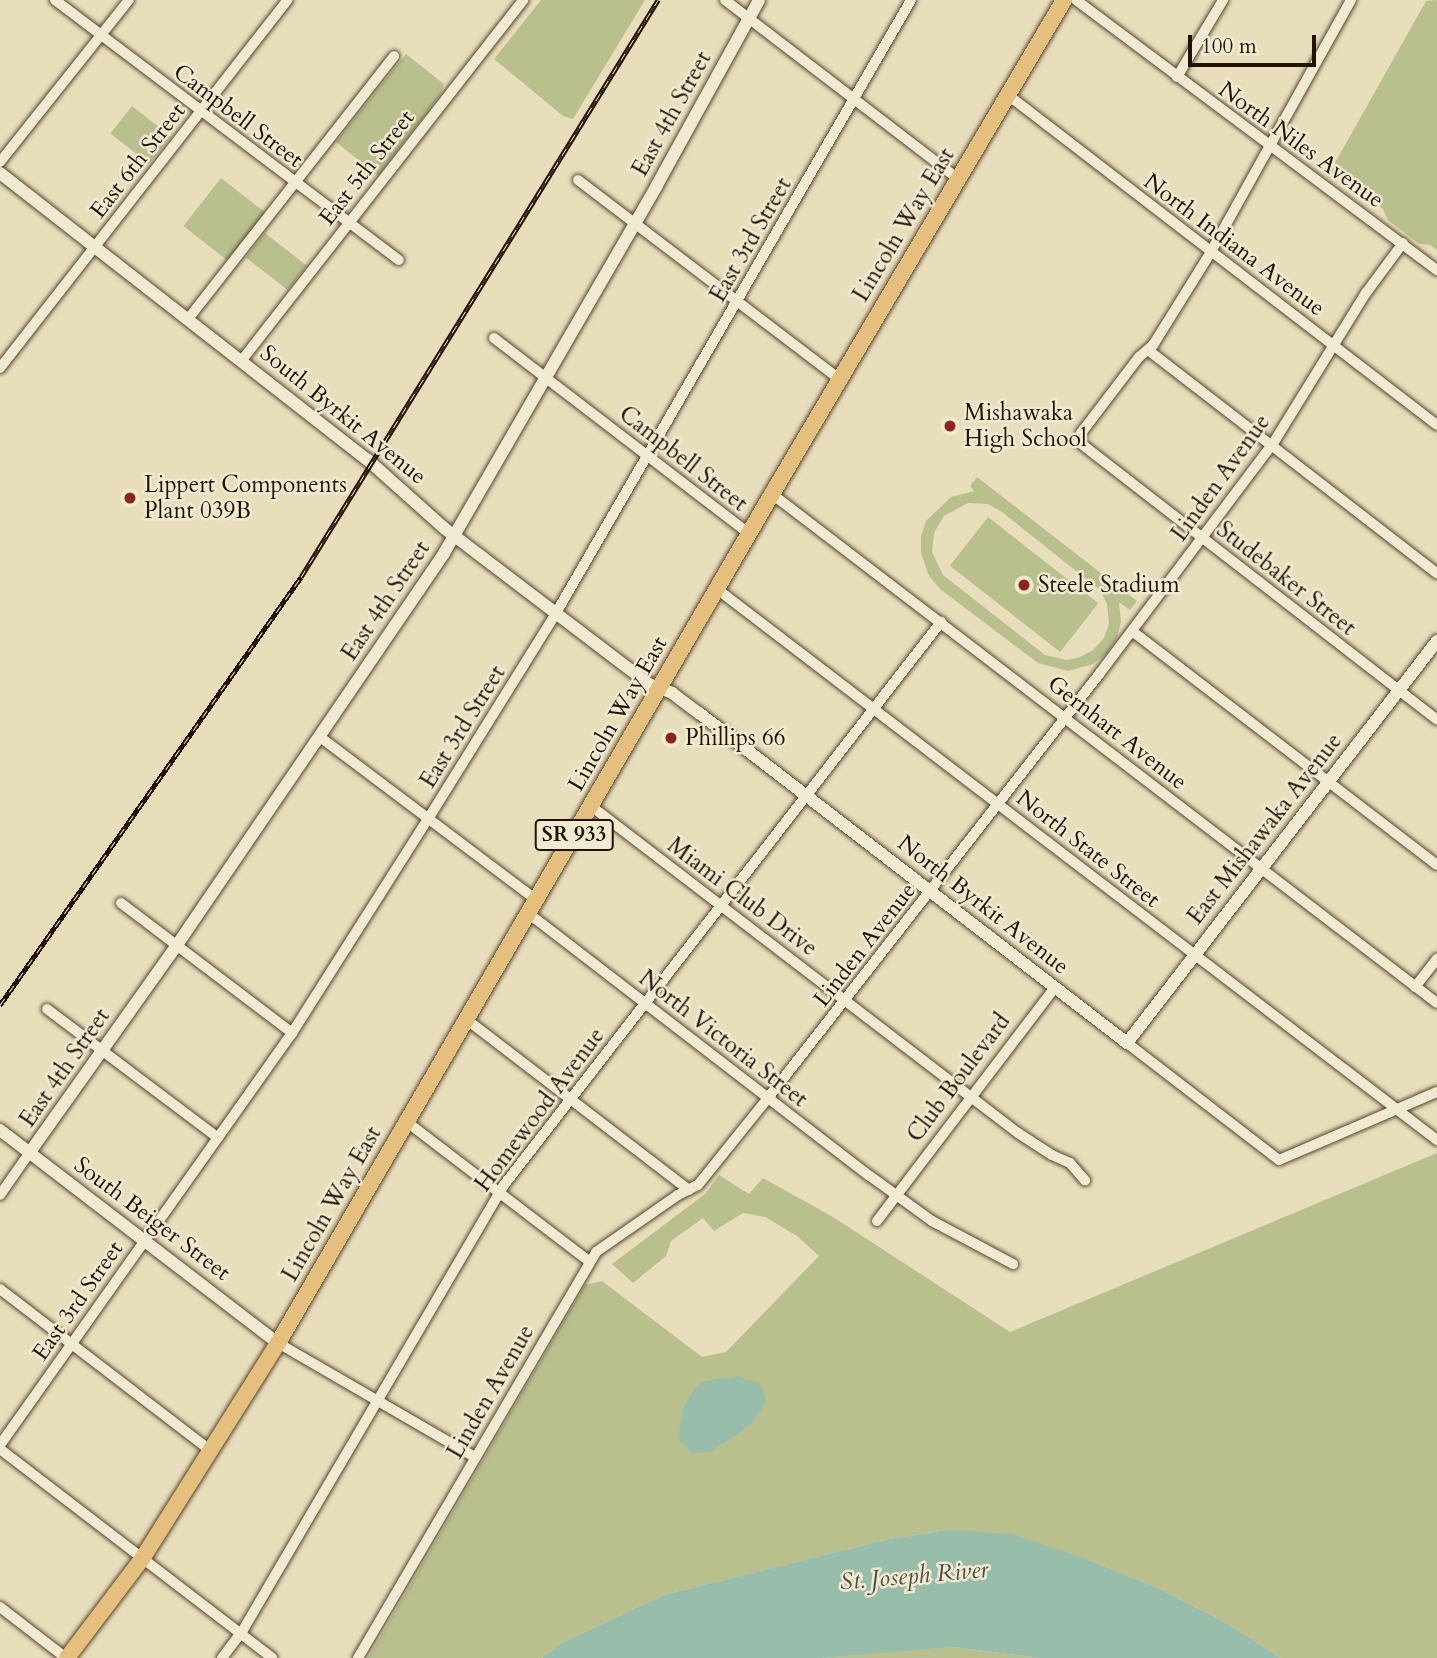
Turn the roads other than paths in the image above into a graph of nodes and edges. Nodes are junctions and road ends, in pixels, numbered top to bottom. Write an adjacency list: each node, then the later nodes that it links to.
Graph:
1 (55, 0): 13 (street, Campbell Street)
2 (129, 0): 13 (street)
3 (287, 0): 18 (street, East 6th Street)
4 (523, 0): 25 (street, East 5th Street)
5 (725, 0): 12 (street)
6 (759, 0): 12 (street, East 4th Street)
7 (911, 0): 17 (street, East 3rd Street)
8 (1064, 0): 16 (main road, Lincoln Way East / SR 933)
9 (1076, 0): 15 (street, North Niles Avenue)
10 (1223, 0): 15 (street)
11 (1351, 0): 19 (street)
12 (749, 18): 17 (street); 26 (street, East 4th Street)
13 (100, 36): 18 (street, Campbell Street); 20 (street)
14 (394, 55): 24 (street)
15 (1177, 77): 19 (street, North Niles Avenue)
16 (1009, 96): 22 (main road, Lincoln Way East / SR 933); 29 (street, North Indiana Avenue)
17 (854, 99): 22 (street); 32 (street, East 3rd Street)
18 (201, 112): 24 (street, Campbell Street); 28 (street, East 6th Street)
19 (1271, 148): 27 (street, North Niles Avenue); 29 (street)
20 (0, 162)
21 (0, 173): 28 (street, South Byrkit Avenue)
22 (958, 179): 40 (main road, Lincoln Way East / SR 933)
23 (578, 180): 26 (street)
24 (295, 183): 25 (street, Campbell Street); 33 (street)
25 (349, 222): 30 (street, Campbell Street); 37 (street, East 5th Street)
26 (635, 222): 32 (street); 39 (street, East 4th Street)
27 (1403, 243): 31 (street, North Niles Avenue); 35 (street, Linden Avenue)
28 (95, 247): 33 (street, South Byrkit Avenue); 38 (street, East 6th Street)
29 (1211, 252): 35 (street, North Indiana Avenue); 36 (street)
30 (399, 260)
31 (1437, 270)
32 (738, 302): 40 (street); 43 (street, East 3rd Street)
33 (188, 319): 37 (street, South Byrkit Avenue)
34 (494, 338): 39 (street, Campbell Street)
35 (1335, 345): 41 (street, North Indiana Avenue); 42 (street, Linden Avenue)
36 (1148, 350): 42 (street); 47 (street, Studebaker Street)
37 (242, 360): 46 (street, South Byrkit Avenue)
38 (0, 368)
39 (546, 377): 43 (street, Campbell Street); 46 (street, East 4th Street)
40 (839, 379): 44 (main road, Lincoln Way East / SR 933)
41 (1437, 425)
42 (1272, 445): 47 (street, Linden Avenue); 48 (street)
43 (648, 456): 45 (street, Campbell Street); 50 (street, East 3rd Street)
44 (772, 494): 45 (main road, Lincoln Way East / SR 933); 51 (street, Gernhart Avenue)
45 (749, 534): 49 (main road, Lincoln Way East / SR 933)
46 (454, 535): 50 (street, South Byrkit Avenue); 59 (street, East 4th Street)
47 (1202, 538): 52 (street, Linden Avenue); 55 (street, Studebaker Street)
48 (1437, 573)
49 (717, 589): 54 (main road, Lincoln Way East / SR 933); 56 (street, North State Street)
50 (556, 613): 54 (street, South Byrkit Avenue); 64 (street, East 3rd Street)
51 (941, 622): 56 (street, Homewood Avenue); 57 (street, Gernhart Avenue)
52 (1132, 631): 57 (street, Linden Avenue); 60 (street)
53 (1437, 641): 55 (street, East Mishawaka Avenue)
54 (659, 688): 61 (street, North Byrkit Avenue); 63 (main road, Lincoln Way East / SR 933)
55 (1399, 691): 58 (street, Studebaker Street); 60 (street, East Mishawaka Avenue)
56 (874, 709): 61 (street, Homewood Avenue); 62 (street, North State Street)
57 (1065, 718): 62 (street, Linden Avenue); 66 (street, Gernhart Avenue)
58 (1437, 720)
59 (320, 737): 64 (street, North Victoria Street); 71 (street, East 4th Street)
60 (1328, 782): 65 (street); 66 (street, East Mishawaka Avenue)
61 (807, 797): 67 (street, North Byrkit Avenue); 69 (street, Homewood Avenue)
62 (998, 804): 67 (street, Linden Avenue); 72 (street, North State Street)
63 (591, 806): 69 (street, Miami Club Drive); 70 (main road, Lincoln Way East / SR 933)
64 (428, 819): 70 (street, North Victoria Street); 81 (street, East 3rd Street)
65 (1437, 865)
66 (1261, 869): 72 (street, East Mishawaka Avenue); 75 (street, Gernhart Avenue)
67 (930, 892): 74 (street, North Byrkit Avenue); 76 (street, Linden Avenue)
68 (121, 903): 71 (street)
69 (723, 906): 76 (street, Miami Club Drive); 78 (street, Homewood Avenue)
70 (532, 907): 78 (street, North Victoria Street); 80 (main road, Lincoln Way East / SR 933)
71 (177, 945): 81 (street); 83 (street, East 4th Street)
72 (1194, 956): 82 (street, East Mishawaka Avenue); 88 (street, North State Street)
73 (1437, 959): 75 (street)
74 (1055, 987): 82 (street, North Byrkit Avenue); 85 (street, Club Boulevard)
75 (1415, 987): 77 (street, Gernhart Avenue)
76 (846, 1001): 85 (street, Miami Club Drive); 87 (street, Linden Avenue)
77 (1437, 1003)
78 (646, 1004): 86 (street, Homewood Avenue); 87 (street, North Victoria Street)
79 (47, 1009): 83 (street)
80 (467, 1019): 86 (street); 89 (main road, Lincoln Way East / SR 933)
81 (292, 1033): 91 (street, East 3rd Street)
82 (1127, 1043): 88 (street, North Byrkit Avenue)
83 (103, 1049): 91 (street); 93 (street, East 4th Street)
84 (1437, 1092): 88 (street)
85 (970, 1096): 94 (street, Miami Club Drive); 98 (street, Club Boulevard)
86 (571, 1098): 95 (street); 96 (street, Homewood Avenue)
87 (768, 1098): 95 (street, Linden Avenue); 98 (street, North Victoria Street)
88 (1398, 1110): 92 (street, North State Street)
89 (407, 1122): 96 (street); 104 (main road, Lincoln Way East / SR 933)
90 (0, 1130): 93 (street, South Beiger Street)
91 (218, 1138): 100 (street, East 3rd Street)
92 (1437, 1140)
93 (30, 1153): 97 (street, East 4th Street); 100 (street, South Beiger Street)
94 (1085, 1180)
95 (689, 1190): 101 (street, Linden Avenue)
96 (499, 1192): 101 (street); 106 (street, Homewood Avenue)
97 (0, 1195)
98 (896, 1195): 99 (street, Club Boulevard); 102 (street, North Victoria Street)
99 (877, 1221)
100 (145, 1240): 104 (street, South Beiger Street); 105 (street, East 3rd Street)
101 (590, 1262): 109 (street, Linden Avenue)
102 (1013, 1264)
103 (0, 1289): 105 (street)
104 (278, 1343): 106 (street); 108 (main road, Lincoln Way East / SR 933)
105 (71, 1344): 107 (street, East 3rd Street); 108 (street)
106 (377, 1402): 109 (street); 112 (street, Homewood Avenue)
107 (0, 1447): 110 (street)
108 (211, 1451): 110 (main road, Lincoln Way East / SR 933)
109 (475, 1457): 116 (street, Linden Avenue)
110 (142, 1559): 112 (street); 113 (main road, Lincoln Way East / SR 933)
111 (0, 1607): 113 (street)
112 (241, 1634): 114 (street, Homewood Avenue); 115 (street)
113 (67, 1658)
114 (222, 1658)
115 (271, 1658)
116 (358, 1658)

